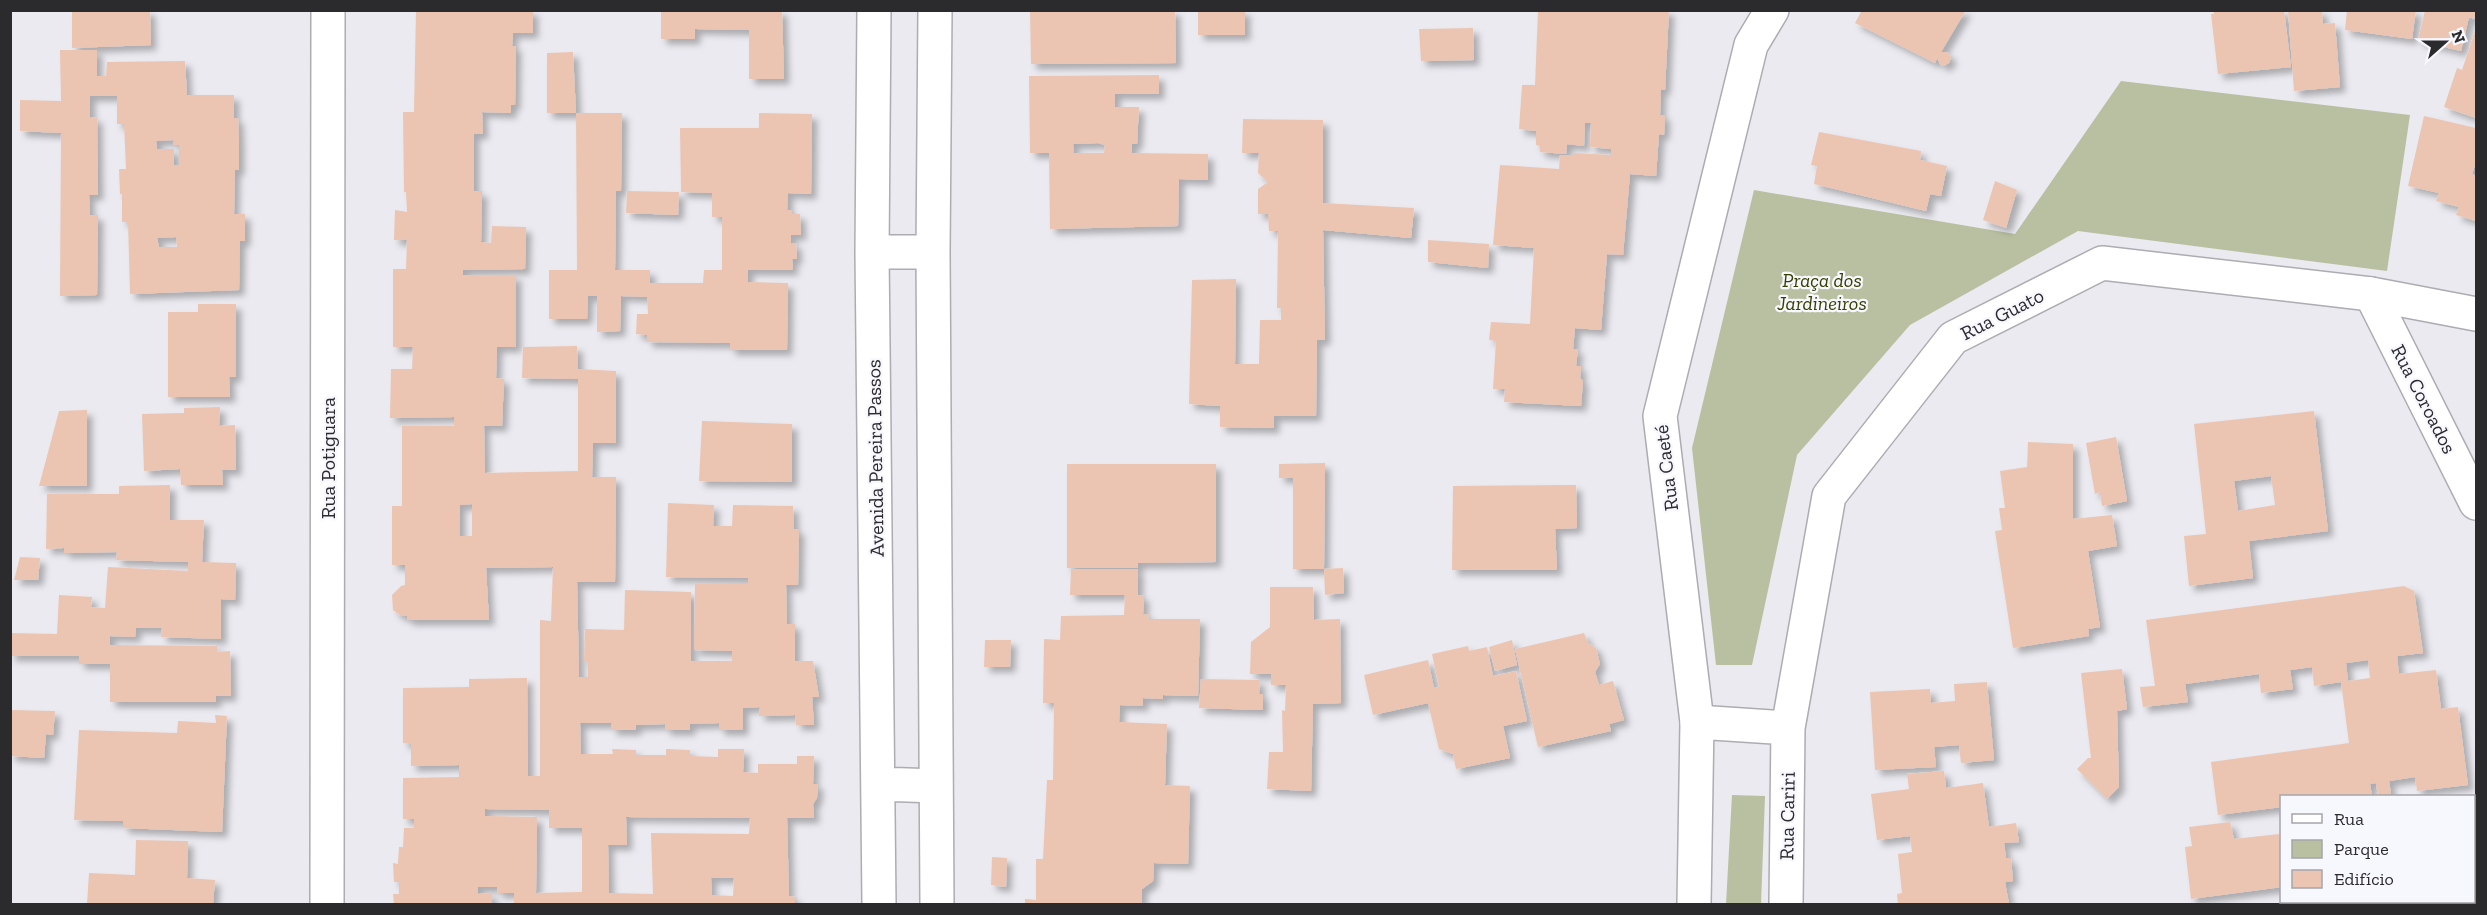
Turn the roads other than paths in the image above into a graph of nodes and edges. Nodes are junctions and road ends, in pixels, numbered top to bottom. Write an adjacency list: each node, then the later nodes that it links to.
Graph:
1 (328, 10): 14 (street, Rua Potiguara)
2 (874, 10): 5 (street, Avenida Pereira Passos)
3 (935, 10): 6 (street)
4 (1772, 10): 10 (street, Rua Caeté)
5 (872, 252): 6 (street); 12 (street, Avenida Pereira Passos)
6 (933, 252): 13 (street)
7 (2371, 294): 8 (street, Rua Guato); 9 (street, Rua Coroados); 11 (street, Rua Guato)
8 (2476, 314)
9 (2476, 503)
10 (1697, 722): 11 (street); 17 (street, Rua Caeté)
11 (1788, 728): 18 (street, Rua Cariri)
12 (879, 784): 13 (street); 15 (street, Avenida Pereira Passos)
13 (936, 786): 16 (street)
14 (327, 904)
15 (879, 904)
16 (937, 904)
17 (1694, 904)
18 (1786, 904)

